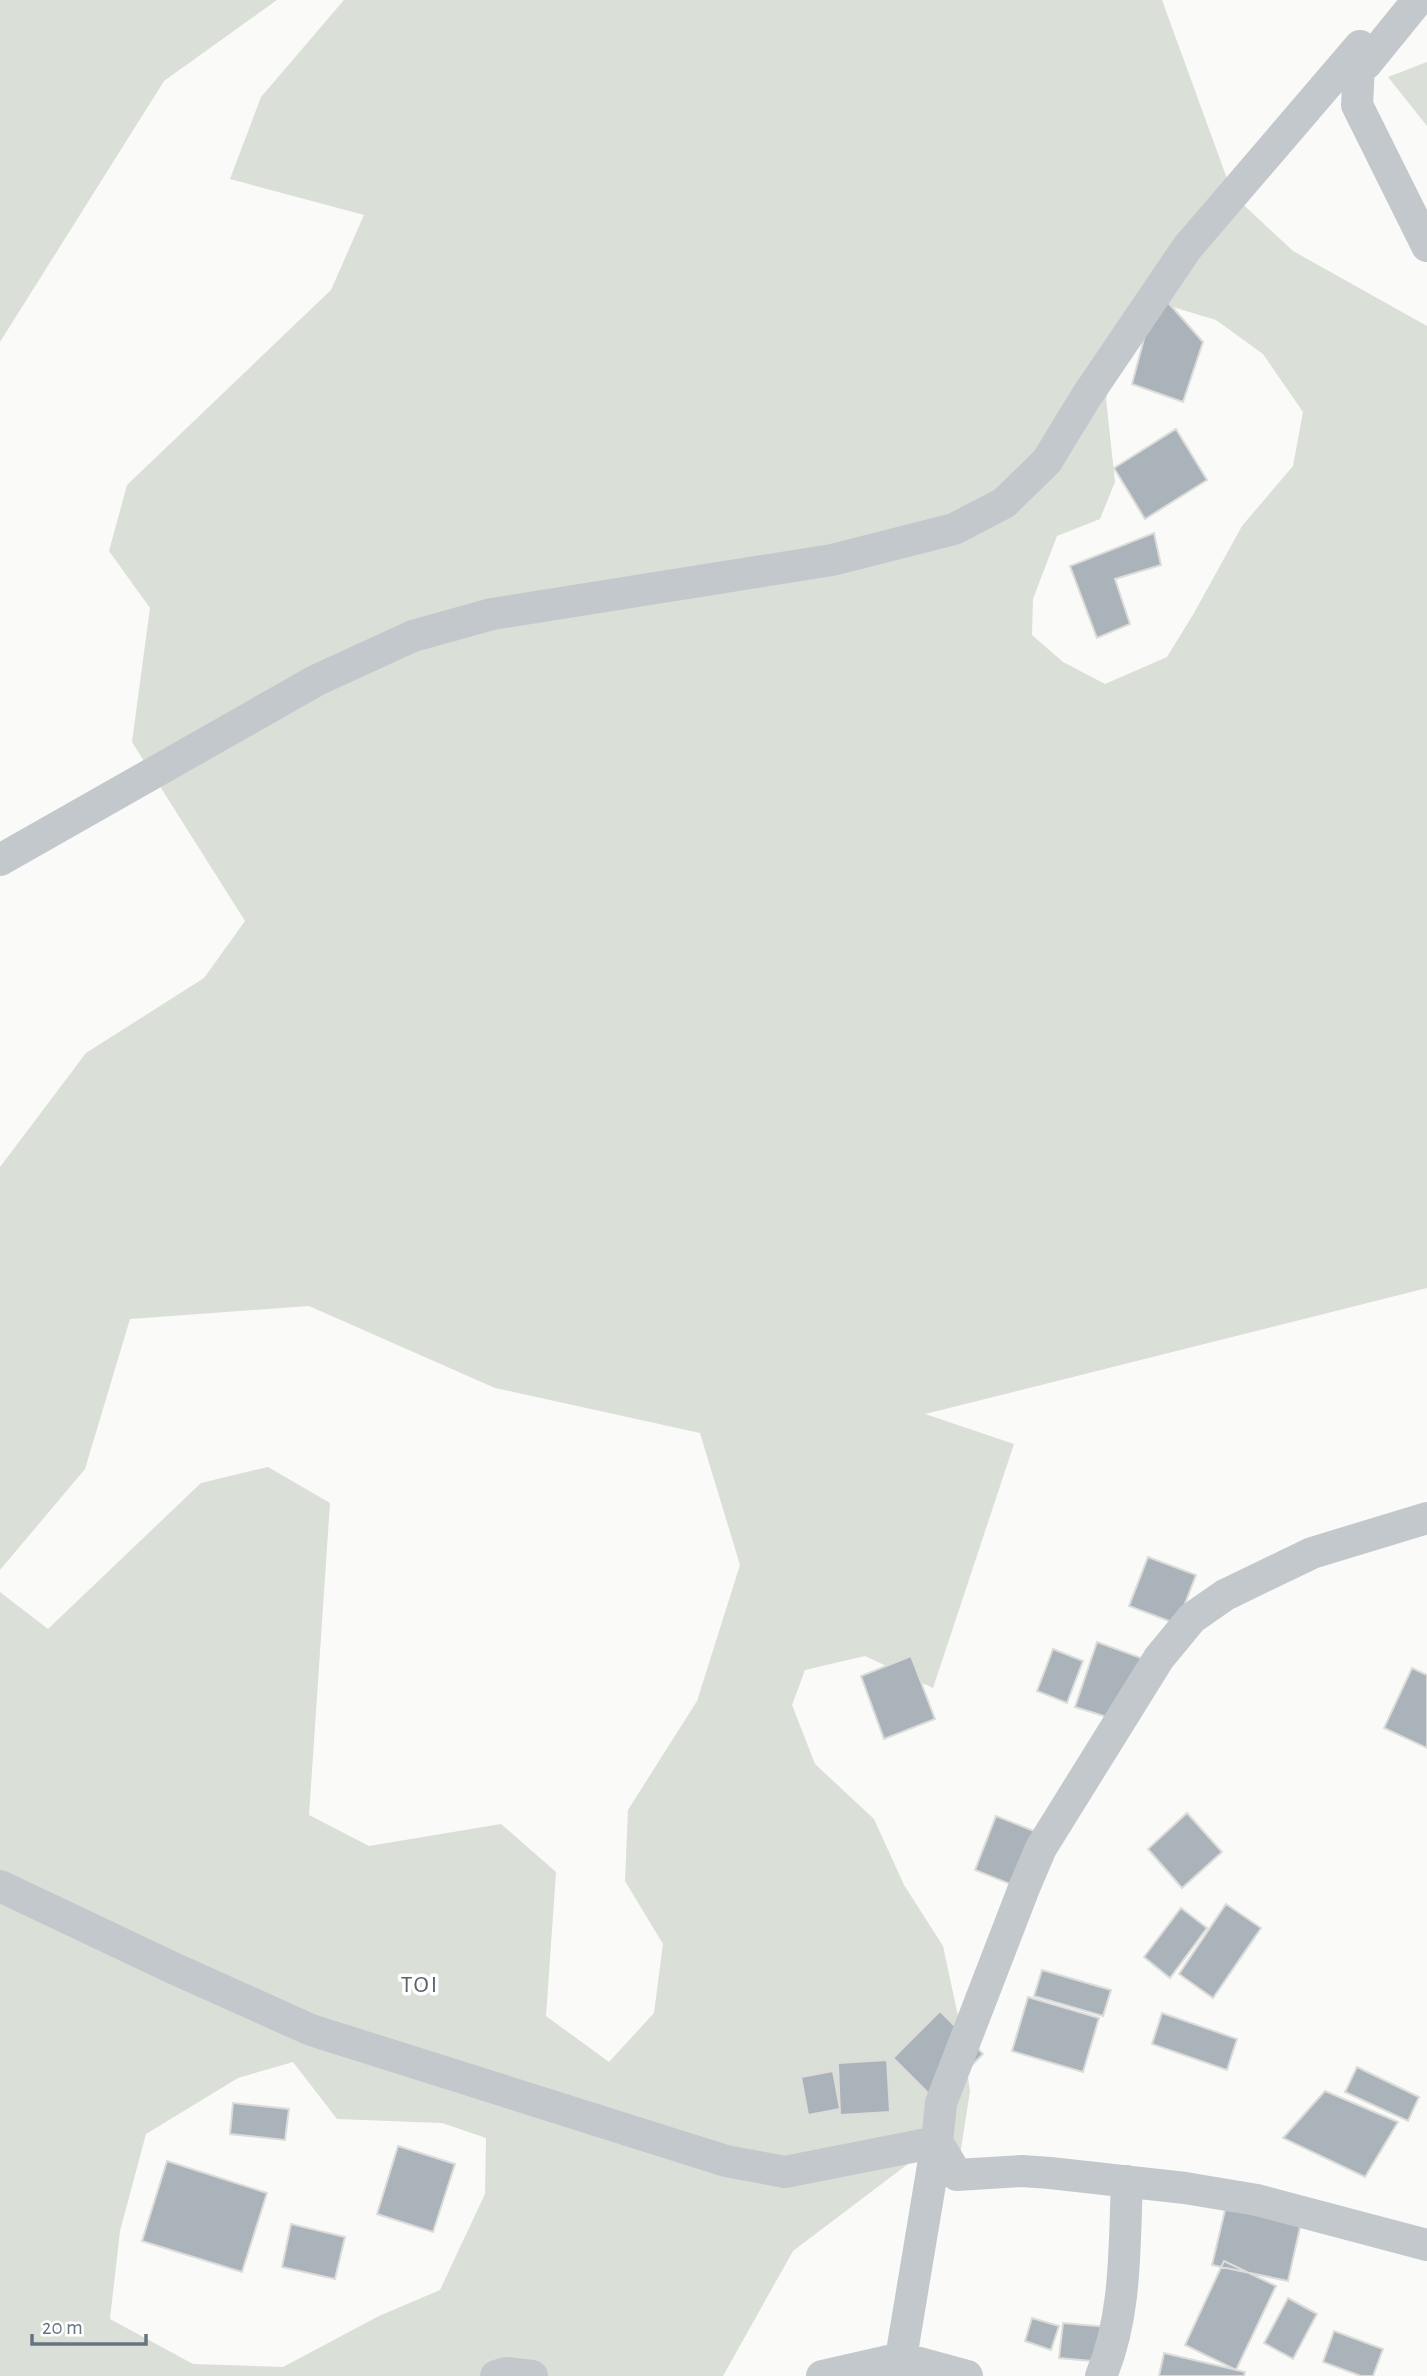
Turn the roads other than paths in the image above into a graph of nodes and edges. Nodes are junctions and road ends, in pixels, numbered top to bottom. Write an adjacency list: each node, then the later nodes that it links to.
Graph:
1 (1419, 0): 2 (street)
2 (1360, 46): 3 (street); 4 (street)
3 (1427, 246)
4 (0, 860)
5 (1427, 1518): 7 (street)
6 (0, 1886): 7 (street)
7 (937, 2142): 8 (street); 10 (street)
8 (1127, 2181): 9 (street); 15 (street)
9 (1427, 2245)
10 (900, 2367): 13 (street); 14 (street)
11 (496, 2376): 12 (street)
12 (532, 2376)
13 (822, 2376)
14 (967, 2376)
15 (1101, 2376)

